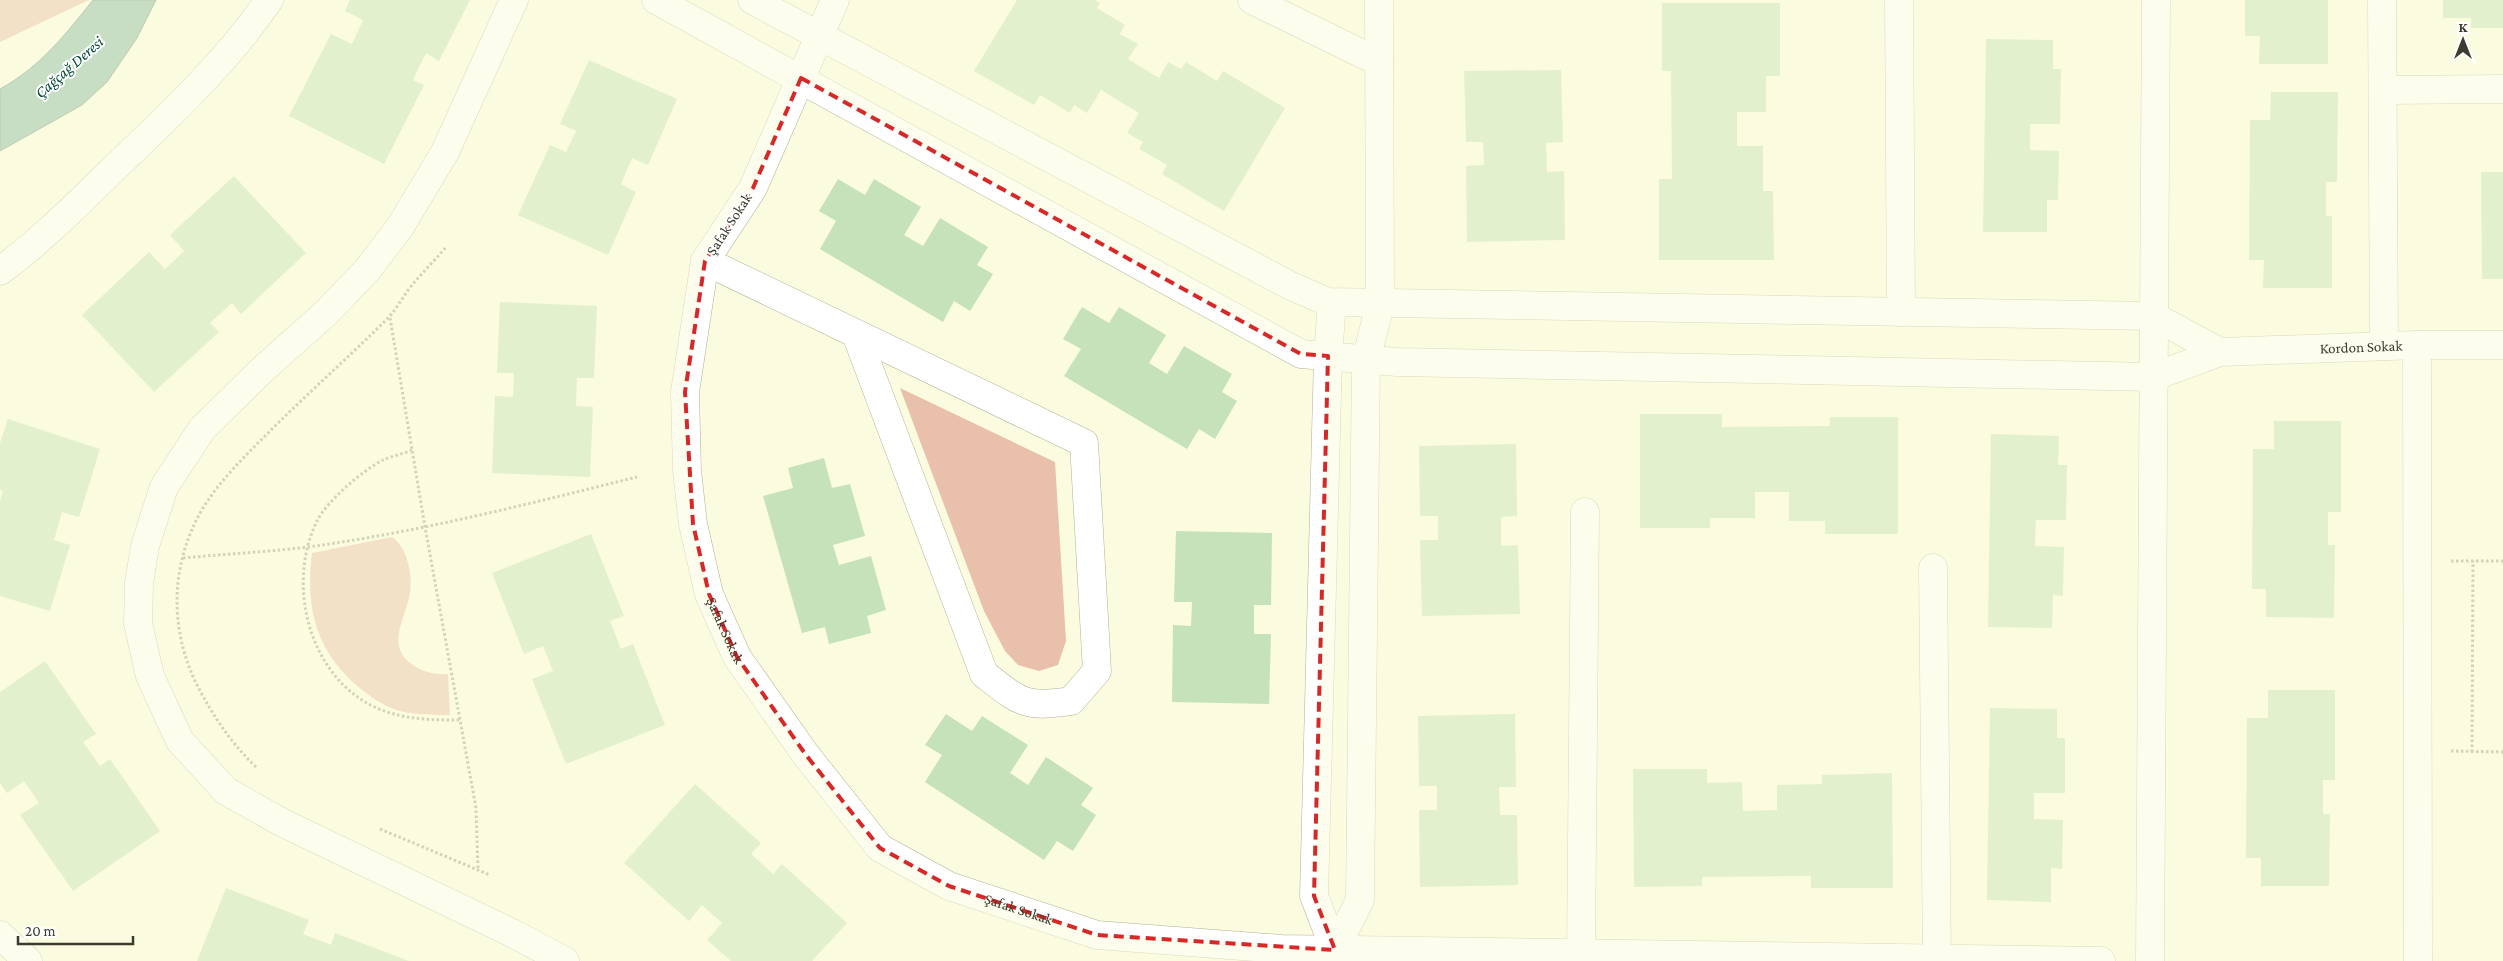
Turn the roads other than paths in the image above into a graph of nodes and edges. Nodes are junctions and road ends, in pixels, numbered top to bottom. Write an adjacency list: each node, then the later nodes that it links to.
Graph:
1 (269, 0): 17 (street)
2 (514, 0): 37 (street)
3 (656, 0): 13 (street)
4 (752, 0): 11 (street)
5 (835, 0): 11 (street, Şafak Sokak)
6 (1252, 0): 12 (street)
7 (1379, 0): 12 (street)
8 (1899, 0): 20 (street)
9 (2156, 0): 21 (street)
10 (2382, 0): 15 (street)
11 (818, 36): 13 (street, Şafak Sokak); 18 (street)
12 (1379, 62): 19 (street)
13 (801, 78): 16 (street, Şafak Sokak); 27 (street)
14 (2503, 89): 15 (street)
15 (2383, 90): 25 (street)
16 (705, 261): 22 (street); 34 (street, Şafak Sokak)
17 (0, 271)
18 (1332, 303): 19 (street); 27 (street)
19 (1380, 305): 20 (street); 28 (street)
20 (1901, 312): 21 (street)
21 (2153, 316): 26 (street); 29 (street)
22 (856, 334): 22 (street)
23 (2417, 345): 24 (street, Kordon Sokak); 25 (street, Kordon Sokak); 40 (street)
24 (2503, 345)
25 (2384, 346): 26 (street, Kordon Sokak)
26 (2220, 352): 29 (street)
27 (1328, 356): 28 (street); 34 (street)
28 (1366, 360): 29 (street); 34 (street)
29 (2153, 377): 39 (street)
30 (1585, 512): 33 (street)
31 (1933, 568): 35 (street)
32 (0, 935): 36 (street)
33 (1581, 954): 34 (street, Şafak Sokak); 35 (street, Şafak Sokak)
34 (1335, 956)
35 (1937, 960): 38 (street, Şafak Sokak)
36 (28, 961)
37 (566, 961)
38 (2101, 961)
39 (2150, 961)
40 (2418, 961)

